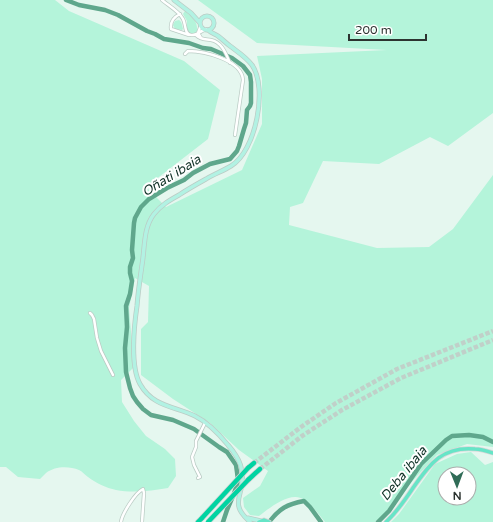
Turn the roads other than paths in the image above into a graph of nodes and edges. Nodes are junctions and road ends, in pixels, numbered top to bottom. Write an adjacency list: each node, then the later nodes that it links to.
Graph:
1 (162, 0): 4 (street)
2 (174, 0): 3 (main road)
3 (191, 13): 5 (main road); 6 (main road)
4 (180, 14): 10 (street); 10 (street)
5 (205, 16): 6 (main road); 7 (main road)
6 (200, 24): 8 (main road); 9 (street)
7 (214, 25): 8 (main road); 11 (main road)
8 (207, 30): 9 (street); 11 (main road)
9 (197, 34): 10 (street); 13 (street)
10 (190, 35)
11 (218, 36): 17 (main road)
12 (185, 54): 13 (street)
13 (230, 63): 14 (street)
14 (235, 135)
15 (90, 313): 16 (street)
16 (113, 375)
17 (206, 422): 21 (street); 22 (main road)
18 (493, 452): 30 (main road)
19 (254, 463): 23 (highway, bridge)
20 (260, 468): 27 (highway, bridge)
21 (198, 478)
22 (246, 518): 28 (main road); 29 (main road)
23 (200, 520)
24 (268, 521): 29 (main road)
25 (121, 522): 26 (street)
26 (142, 522)
27 (208, 522)
28 (250, 522)
29 (260, 522)
30 (386, 522)

